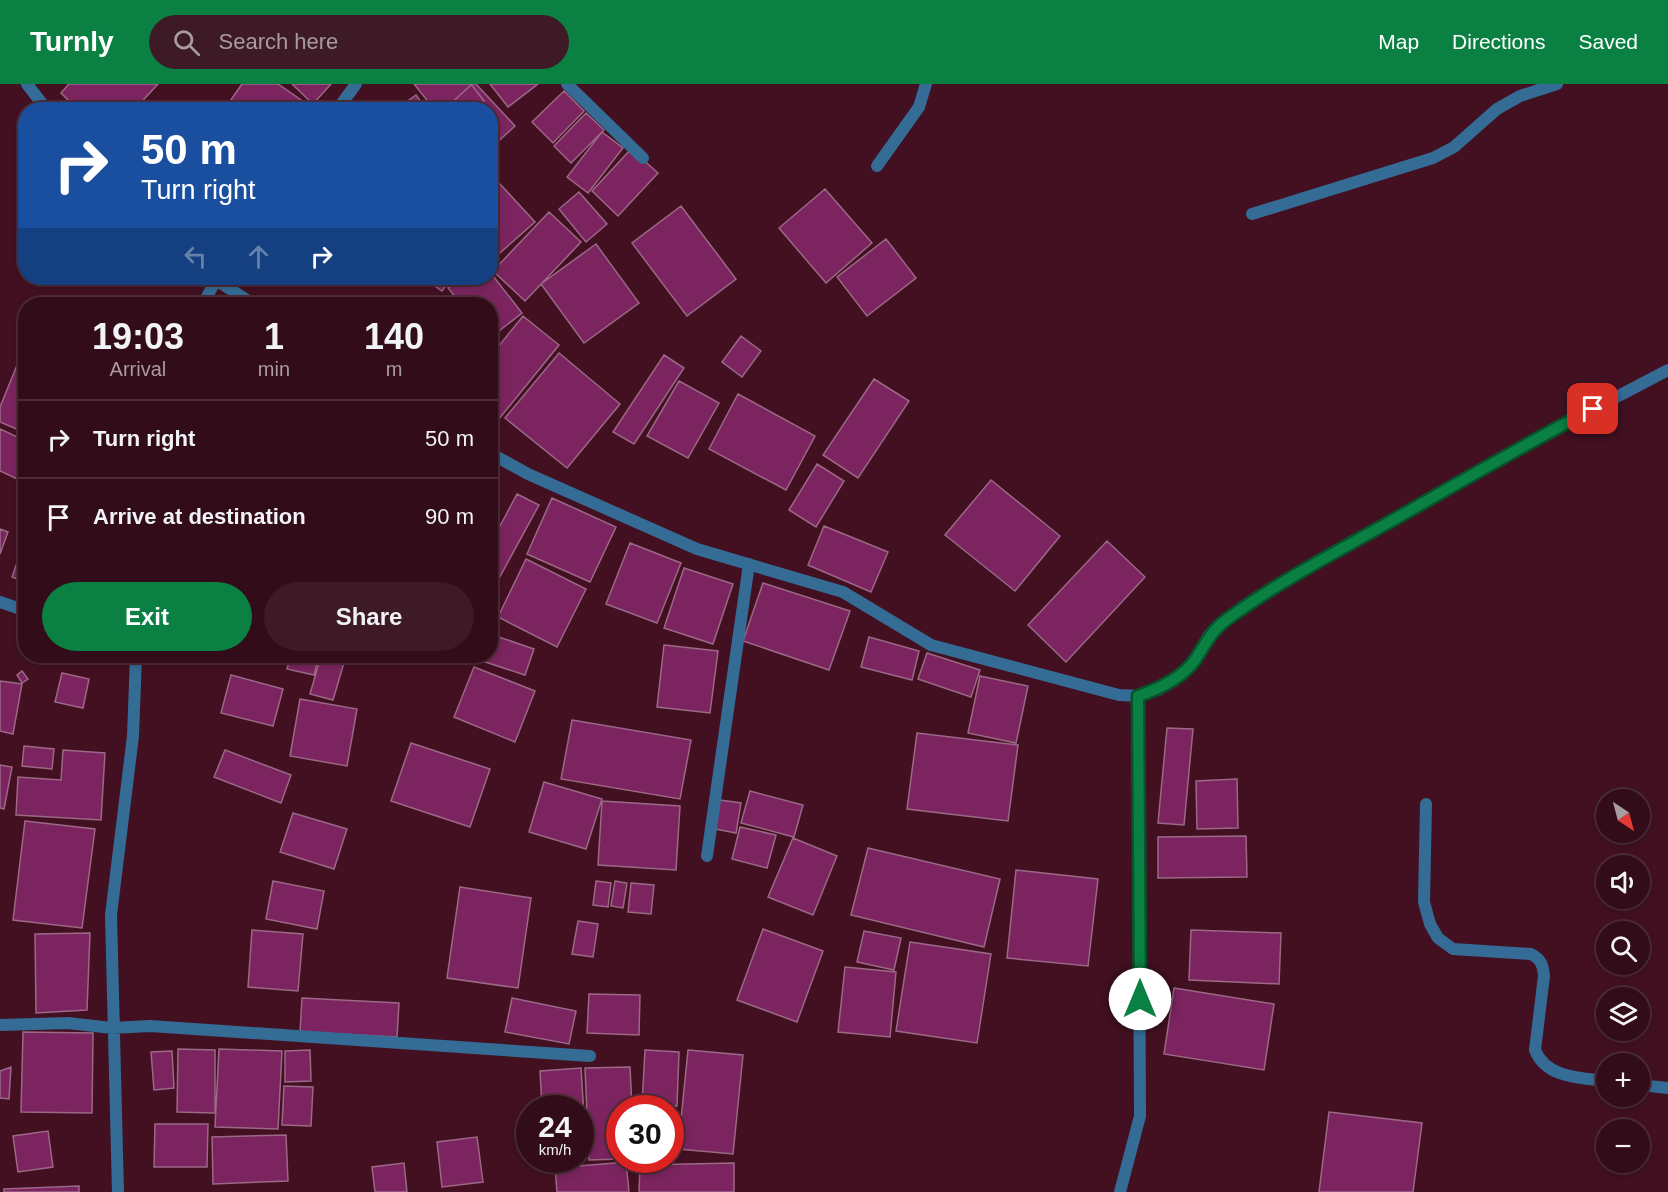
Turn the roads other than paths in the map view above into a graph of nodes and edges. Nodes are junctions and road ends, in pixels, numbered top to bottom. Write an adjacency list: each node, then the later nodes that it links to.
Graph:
1 (27, 84): 6 (street)
2 (356, 84): 7 (street)
3 (567, 84): 8 (street)
4 (926, 84): 9 (street)
5 (1557, 84): 10 (street)
6 (41, 102)
7 (343, 102)
8 (643, 158)
9 (877, 166)
10 (1252, 214)
11 (225, 285): 12 (street)
12 (243, 297)
13 (1668, 370): 19 (street)
14 (498, 457): 15 (street)
15 (748, 564): 19 (street); 21 (street)
16 (0, 602): 17 (street)
17 (18, 608)
18 (136, 663): 23 (street)
19 (1138, 696): 29 (street)
20 (1426, 804): 25 (street)
21 (707, 856)
22 (0, 1025): 23 (street)
23 (112, 1028): 24 (street); 28 (street)
24 (590, 1056)
25 (1596, 1080)
26 (1650, 1086): 27 (street)
27 (1668, 1088)
28 (118, 1192)
29 (1120, 1192)

